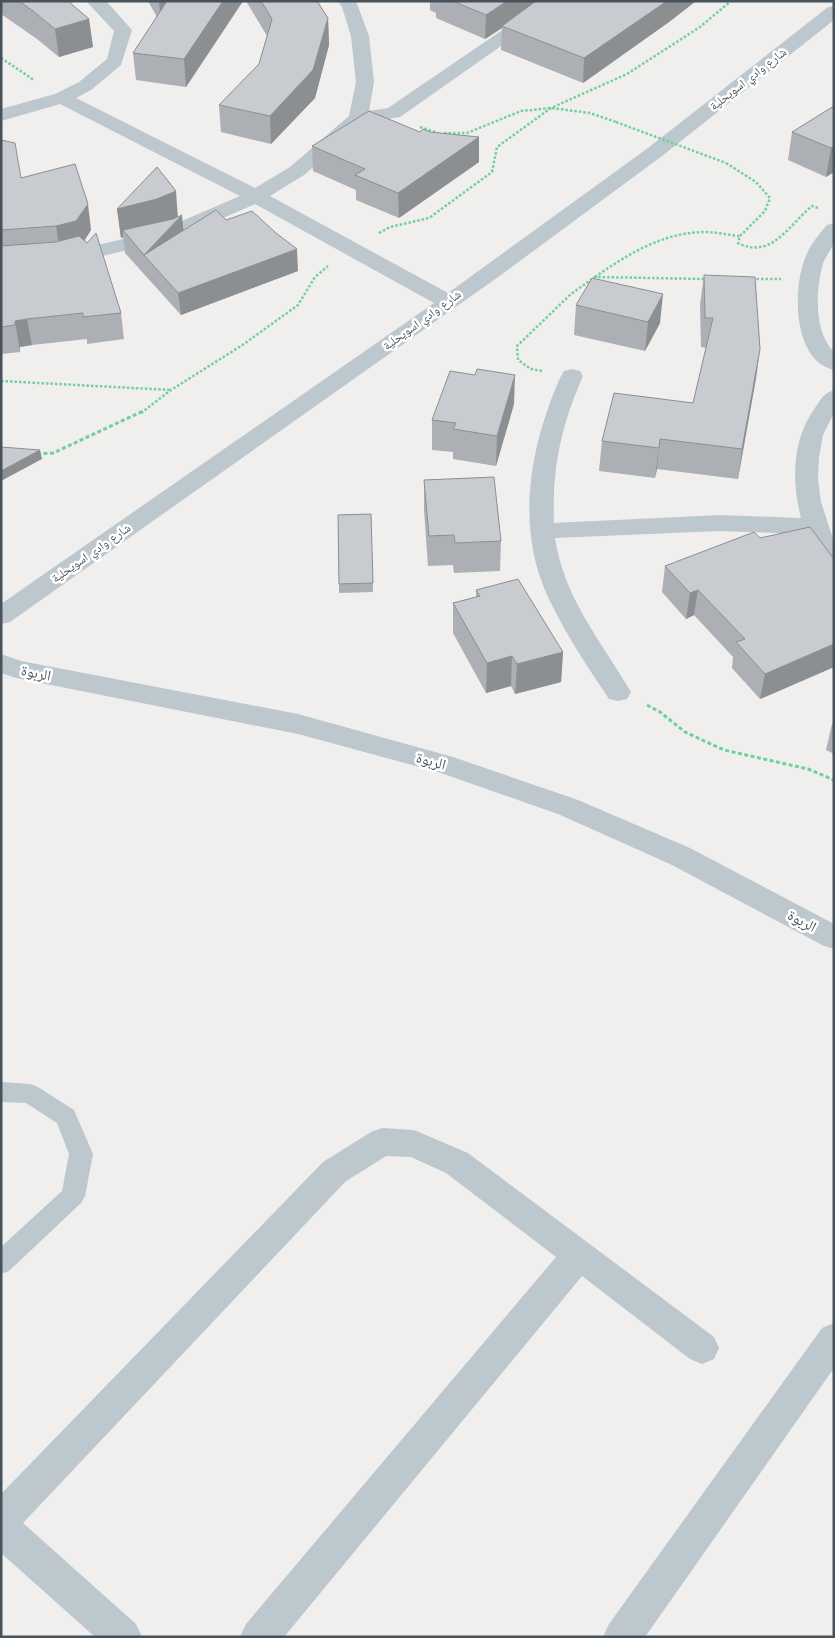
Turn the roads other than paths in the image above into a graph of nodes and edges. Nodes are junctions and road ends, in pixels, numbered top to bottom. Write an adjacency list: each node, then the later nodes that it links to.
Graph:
1 (94, 1): 5 (street)
2 (346, 1): 7 (street)
3 (557, 1): 7 (street)
4 (834, 12): 11 (street, شارع وادي اسويحلية)
5 (62, 98): 6 (street); 8 (street)
6 (1, 115)
7 (358, 118): 8 (street)
8 (256, 196): 10 (street); 11 (street)
9 (834, 229): 12 (street)
10 (1, 264)
11 (448, 302): 18 (street, شارع وادي اسويحلية)
12 (834, 364)
13 (572, 376): 16 (street)
14 (834, 397): 15 (street)
15 (815, 526): 16 (street); 17 (street)
16 (542, 531): 20 (street)
17 (834, 564)
18 (1, 616)
19 (1, 663): 21 (street, الربوة)
20 (618, 692)
21 (834, 938)
22 (1, 1092): 24 (lane)
23 (579, 1255): 26 (street); 27 (street); 30 (street)
24 (1, 1263)
25 (834, 1339): 31 (street)
26 (702, 1348)
27 (1, 1520)
28 (1, 1528): 29 (street)
29 (123, 1637)
30 (259, 1637)
31 (622, 1637)

